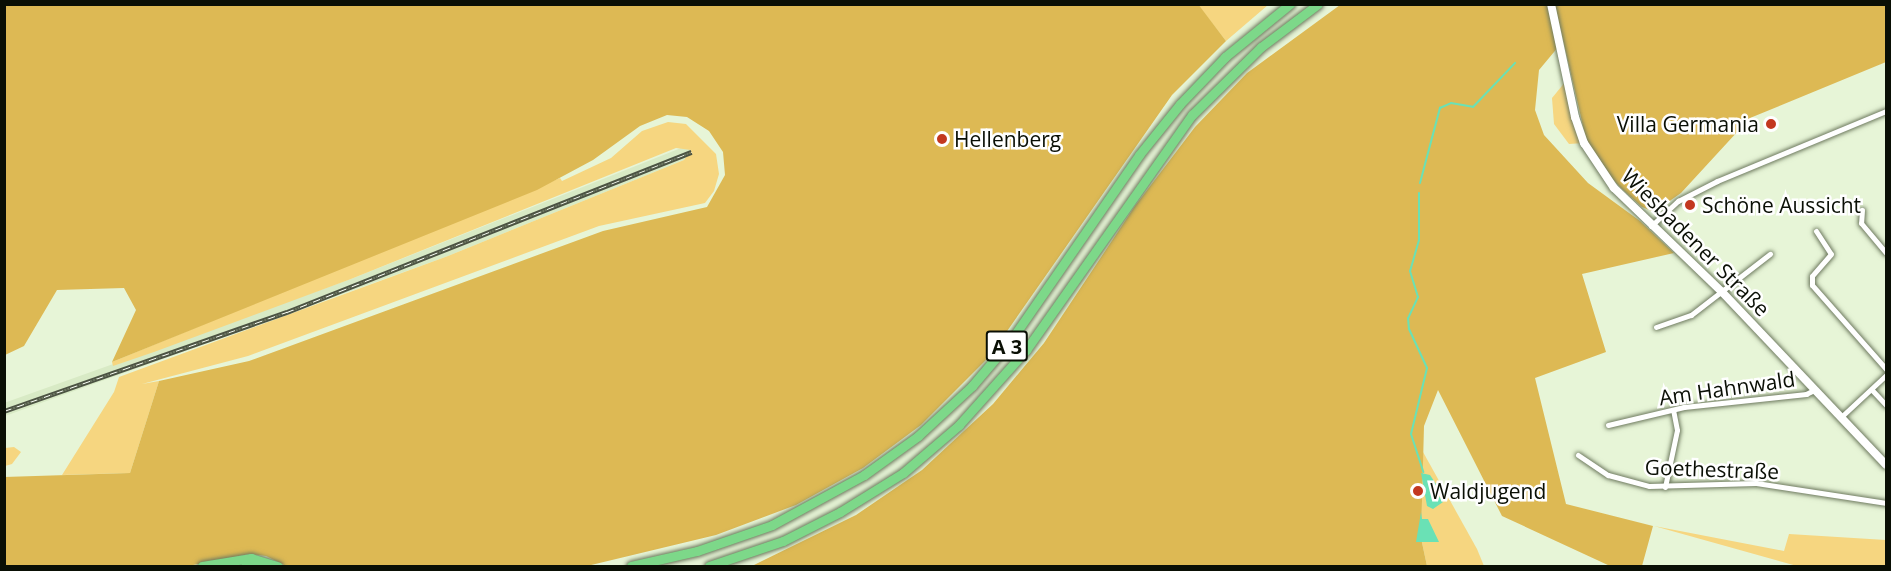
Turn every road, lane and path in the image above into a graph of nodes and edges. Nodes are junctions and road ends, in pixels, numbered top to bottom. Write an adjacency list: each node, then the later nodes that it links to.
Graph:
1 (1290, 4): 28 (highway, A 3)
2 (1318, 4): 29 (highway, A 3)
3 (1551, 4): 6 (main road, Wiesbadener Straße)
4 (1887, 111): 6 (street)
5 (1862, 210): 8 (street)
6 (1651, 226): 10 (main road, Wiesbadener Straße)
7 (1816, 231): 12 (street)
8 (1887, 253)
9 (1770, 255): 10 (street)
10 (1722, 292): 11 (street); 14 (main road, Wiesbadener Straße)
11 (1656, 327)
12 (1887, 369)
13 (1887, 375): 15 (street)
14 (1814, 390): 17 (street, Am Hahnwald); 18 (main road, Wiesbadener Straße)
15 (1872, 390): 16 (street); 18 (street)
16 (1887, 405)
17 (1673, 410): 19 (street, Am Hahnwald); 22 (street)
18 (1841, 417): 21 (main road, Wiesbadener Straße)
19 (1608, 425)
20 (1578, 455): 22 (street, Goethestraße)
21 (1887, 465)
22 (1665, 487): 23 (street, Goethestraße)
23 (1887, 503)
24 (240, 560): 25 (highway); 26 (highway); 27 (highway)
25 (202, 567)
26 (260, 567)
27 (278, 567)
28 (631, 567)
29 (710, 567)

